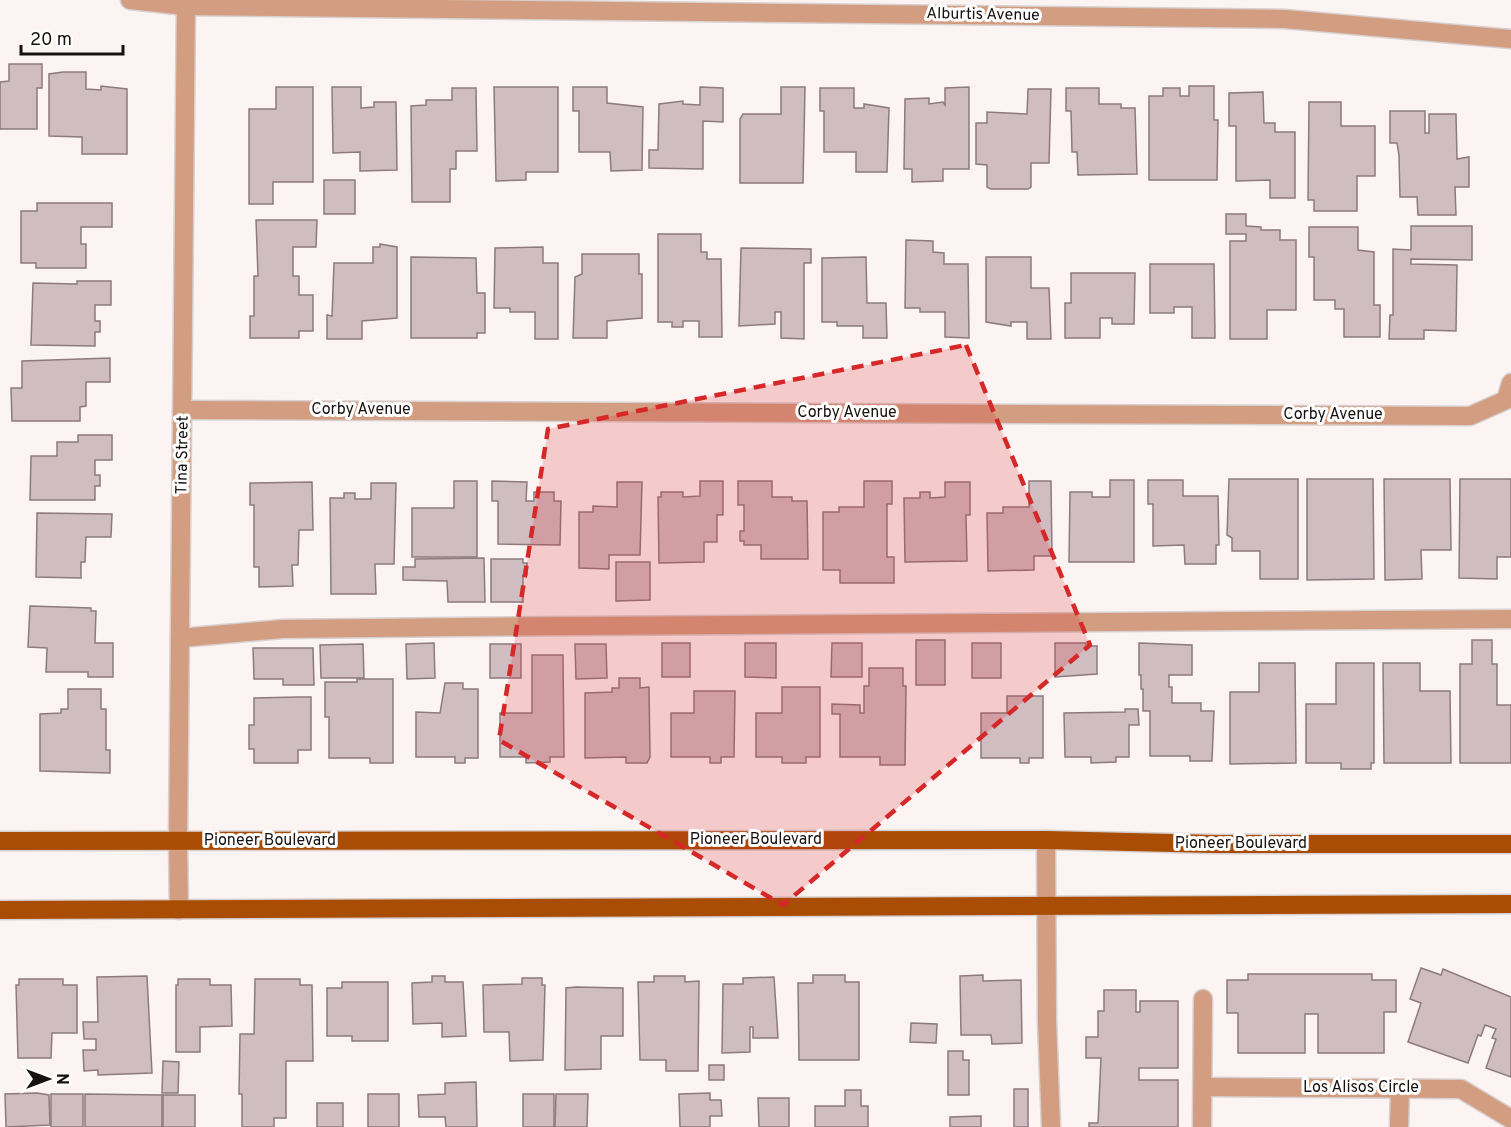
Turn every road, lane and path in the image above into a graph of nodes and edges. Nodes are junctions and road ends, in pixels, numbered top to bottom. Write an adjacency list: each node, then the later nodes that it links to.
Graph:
1 (130, 0): 2 (street, Alburtis Avenue)
2 (186, 3): 3 (street, Alburtis Avenue); 5 (street, Tina Street)
3 (1511, 39)
4 (1508, 392): 5 (street, Corby Avenue)
5 (184, 410): 7 (street, Tina Street)
6 (1511, 619): 7 (street)
7 (180, 638): 10 (street, Tina Street)
8 (1046, 840): 10 (main road, Pioneer Boulevard); 11 (main road, Pioneer Boulevard); 13 (street)
9 (0, 841): 10 (main road, Pioneer Boulevard)
10 (178, 841): 15 (street, Tina Street)
11 (1511, 844)
12 (1511, 904): 13 (main road)
13 (1048, 906): 15 (main road); 20 (street)
14 (0, 910): 15 (main road)
15 (179, 910)
16 (1203, 999): 17 (street)
17 (1203, 1087): 18 (street, Los Alisos Circle); 21 (street)
18 (1400, 1089): 19 (street, Los Alisos Circle); 22 (street)
19 (1511, 1119)
20 (1051, 1127)
21 (1202, 1127)
22 (1399, 1127)

